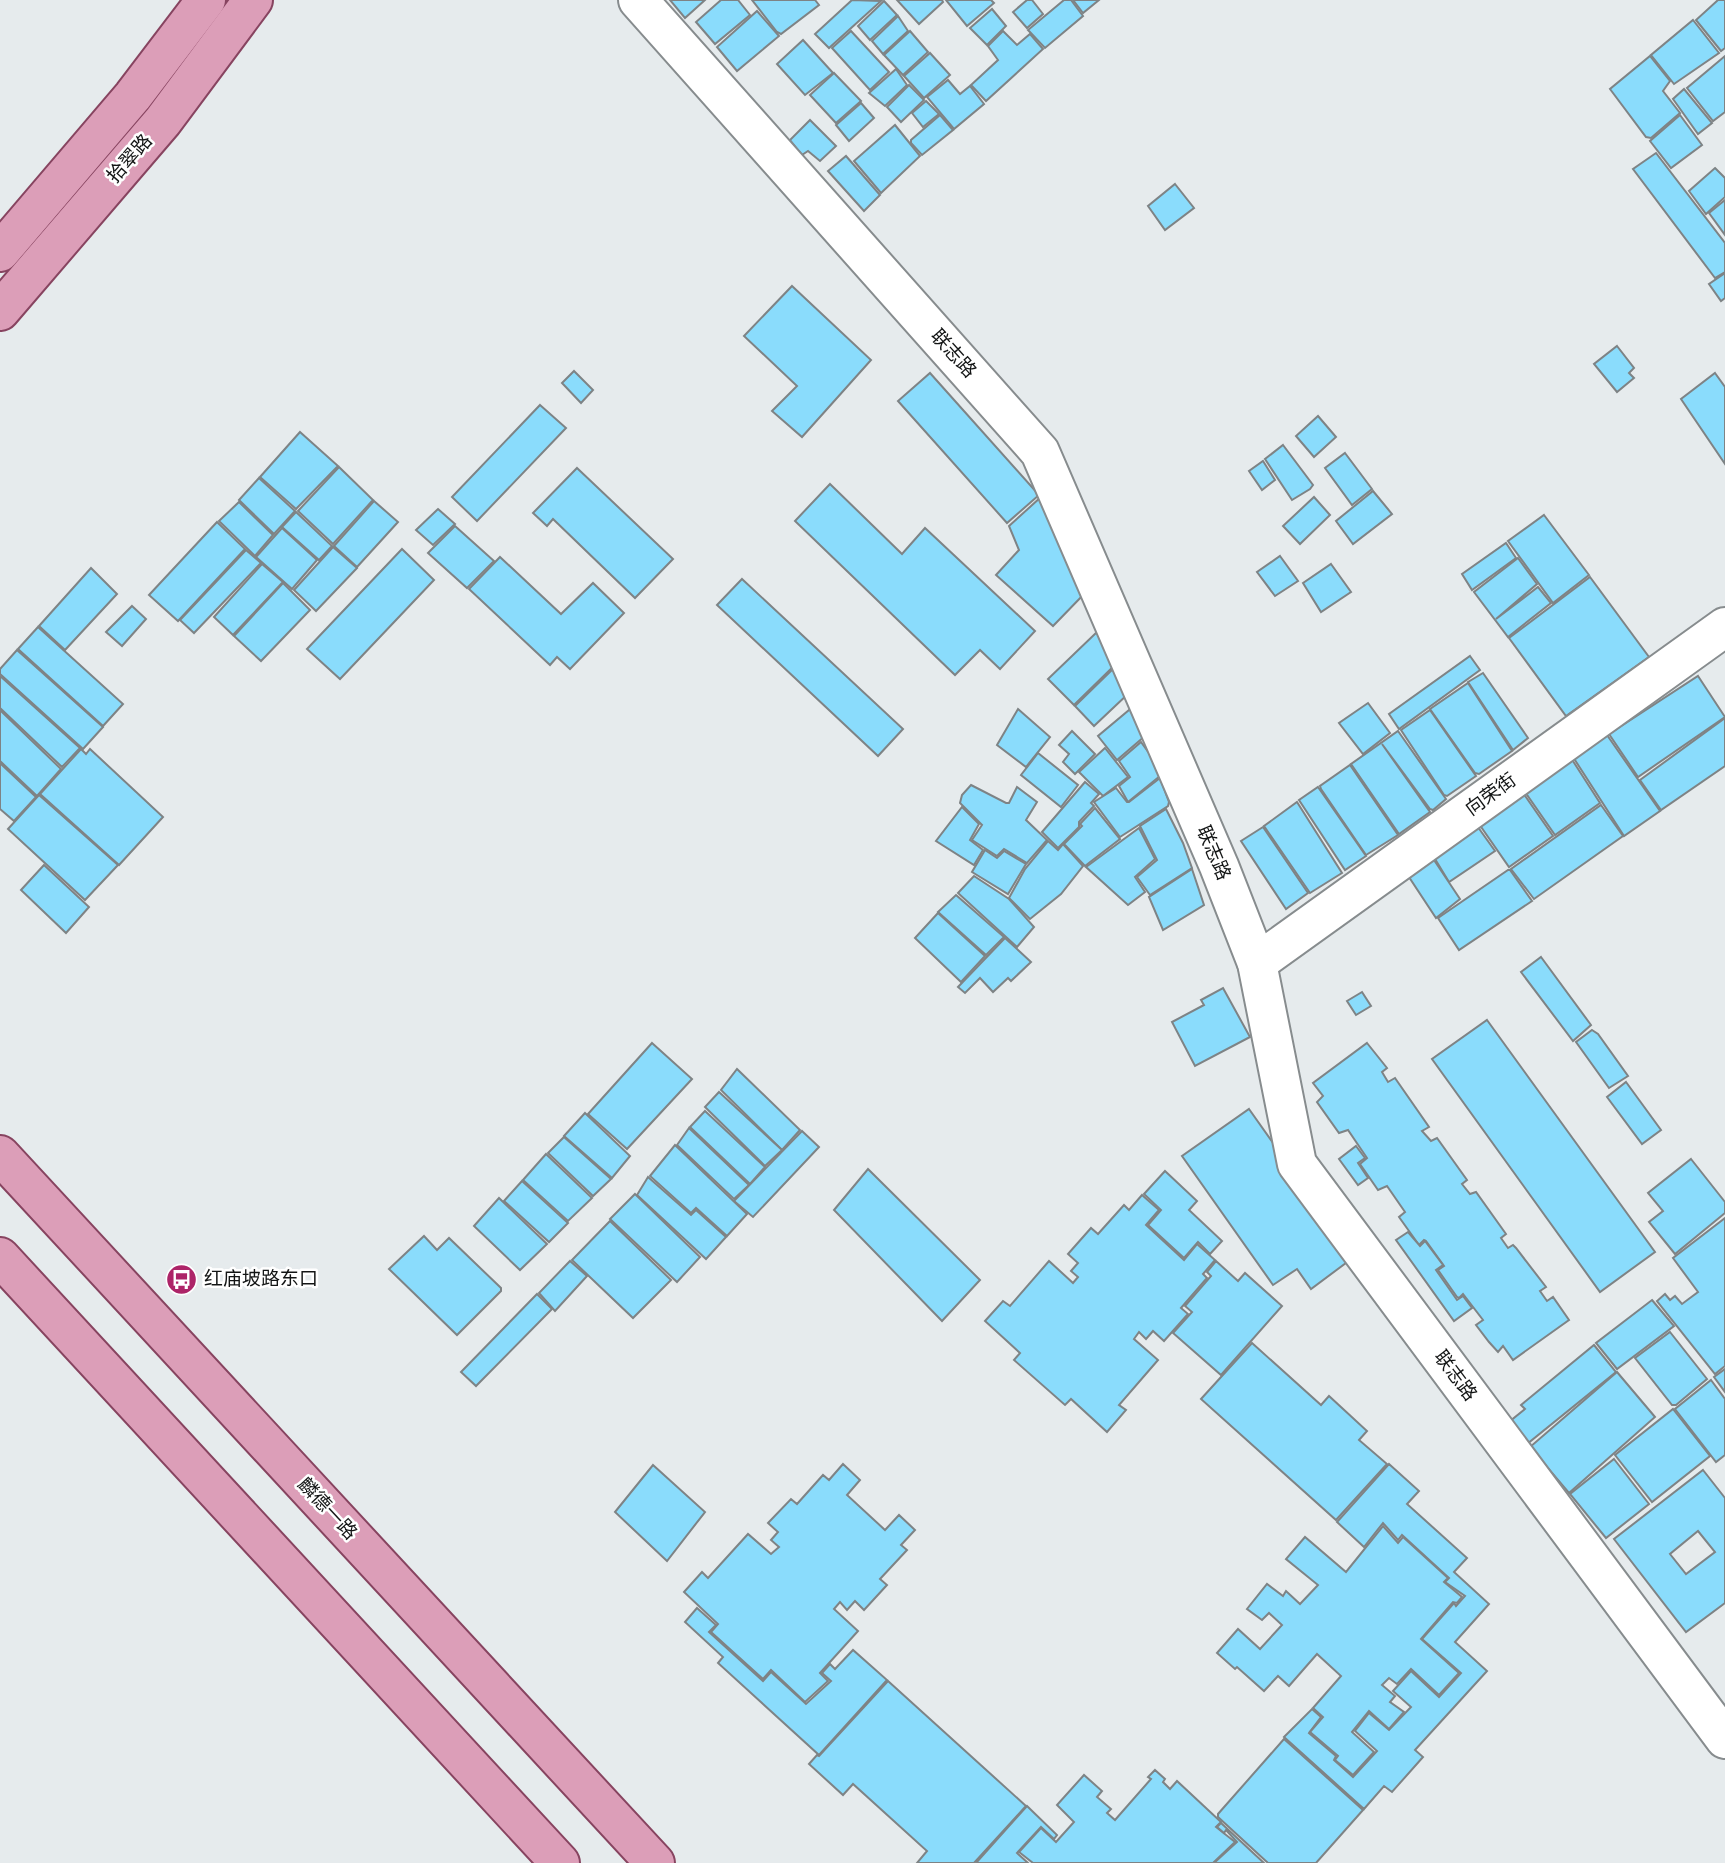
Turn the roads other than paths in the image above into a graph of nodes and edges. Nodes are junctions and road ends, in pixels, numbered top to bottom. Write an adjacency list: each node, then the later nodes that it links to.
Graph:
1 (206, 0): 4 (main road, 拾翠路)
2 (253, 0): 5 (main road, 拾翠路)
3 (638, 0): 7 (street, 联志路)
4 (0, 252)
5 (0, 311)
6 (1725, 627): 7 (street, 向荣街)
7 (1257, 963): 10 (street, 联志路)
8 (0, 1155): 12 (main road, 麟德一路)
9 (0, 1257): 11 (main road)
10 (1725, 1739)
11 (560, 1863)
12 (655, 1863)

